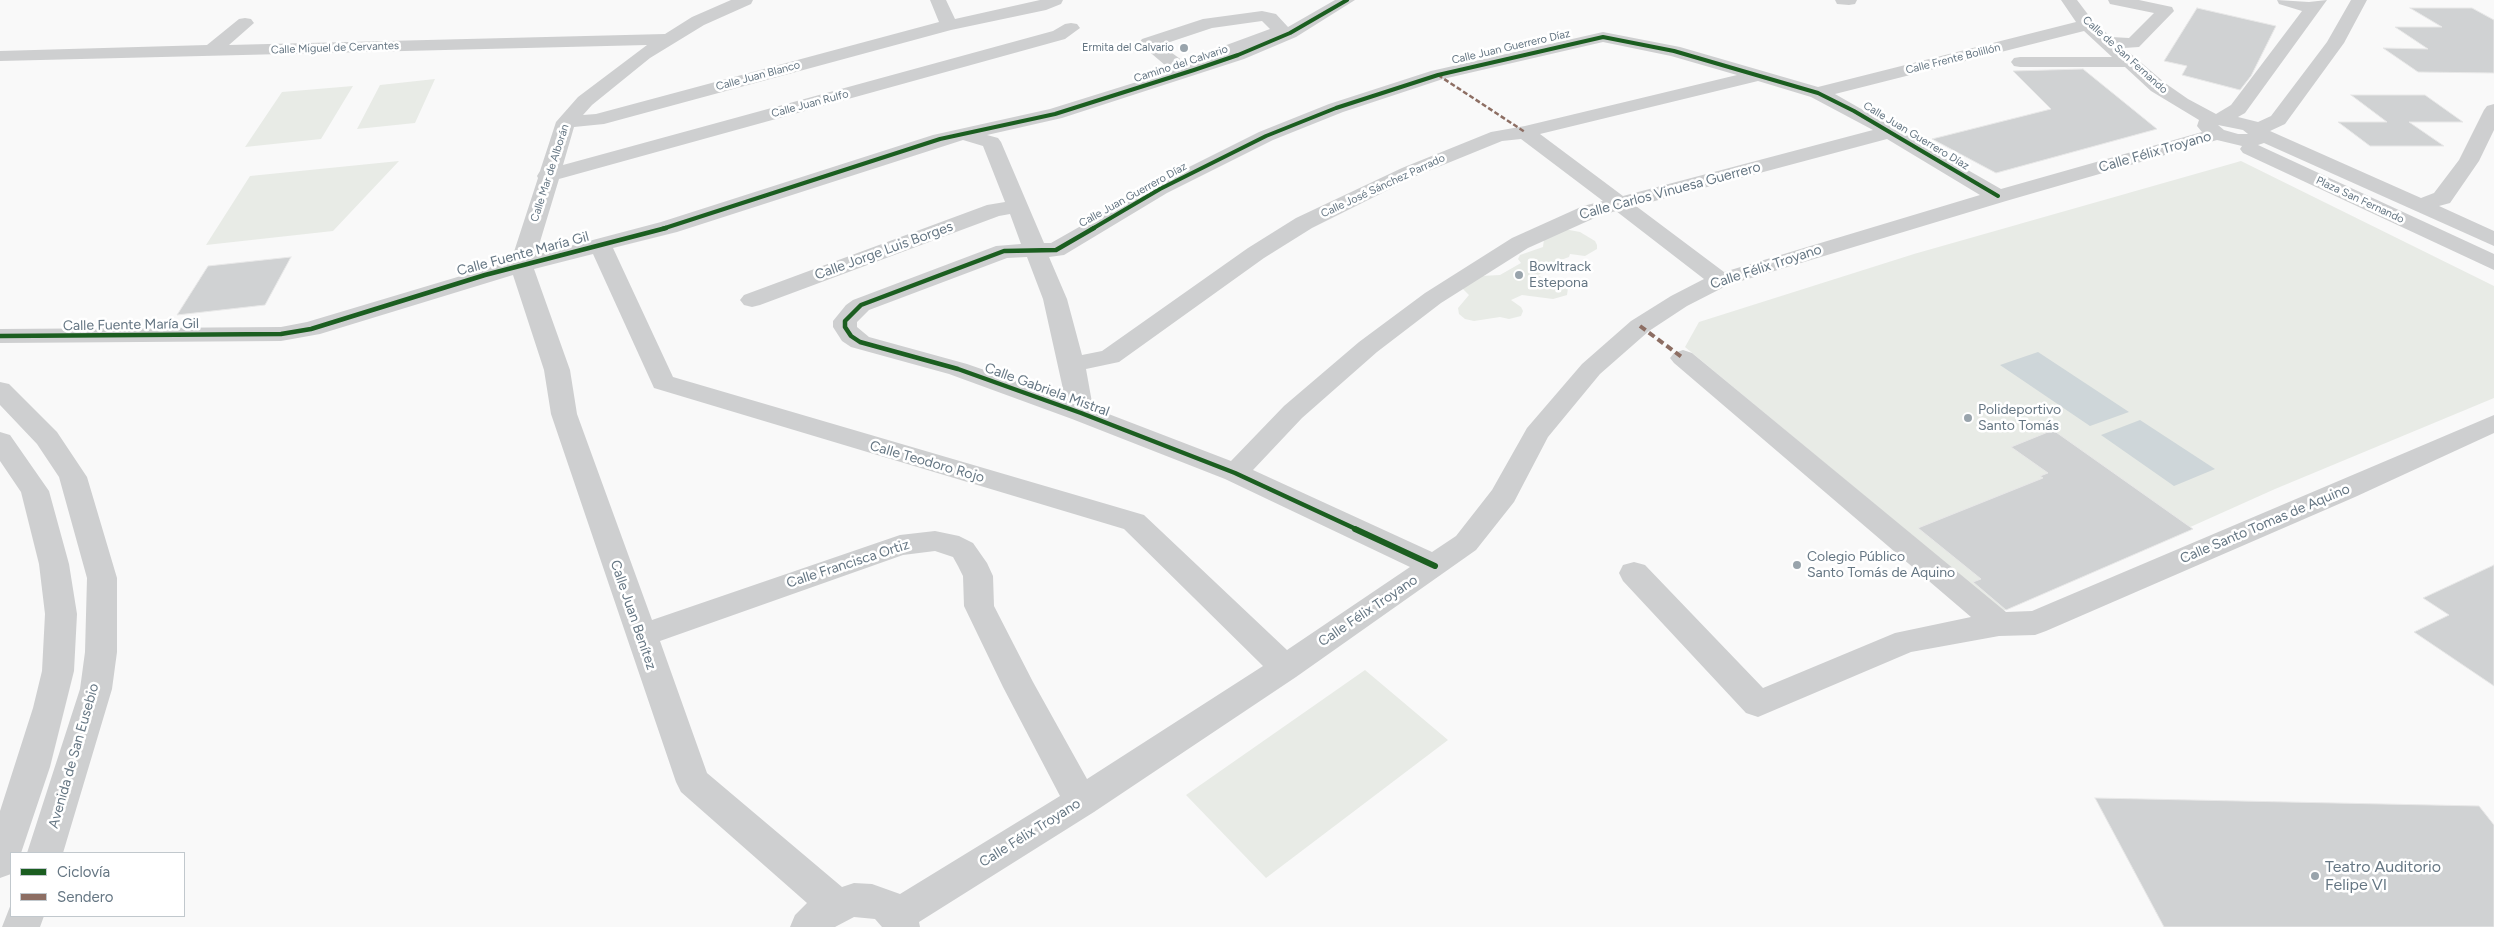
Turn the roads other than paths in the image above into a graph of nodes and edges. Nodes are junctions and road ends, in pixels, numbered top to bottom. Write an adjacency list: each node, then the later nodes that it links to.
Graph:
1 (745, 0): 20 (street, Calle Mar de Alborán)
2 (938, 0): 17 (street)
3 (1055, 0): 17 (street, Calle Juan Blanco)
4 (1347, 0): 15 (street, Camino del Calvario)
5 (1843, 0): 6 (street)
6 (1849, 0)
7 (2068, 0): 16 (street, Calle de San Fernando)
8 (2107, 0): 19 (street)
9 (2116, 0): 19 (street)
10 (2285, 0): 12 (street)
11 (2359, 0): 35 (street)
12 (2315, 4): 32 (street)
13 (1238, 15): 15 (street)
14 (245, 23): 22 (street)
15 (1301, 25): 31 (street, Camino del Calvario)
16 (2087, 25): 21 (street, Calle de San Fernando); 28 (street, Calle Frente Bolillón)
17 (950, 26): 30 (street, Calle Juan Blanco)
18 (1071, 28): 38 (street, Calle Juan Rulfo)
19 (2142, 34): 21 (street)
20 (669, 39): 22 (street, Calle Miguel de Cervantes); 30 (street, Calle Mar de Alborán)
21 (2107, 42): 25 (street, Calle de San Fernando)
22 (211, 51): 23 (street, Calle Miguel de Cervantes)
23 (0, 56)
24 (2020, 62): 25 (street)
25 (2130, 62): 32 (street, Calle de San Fernando)
26 (1180, 68): 26 (street)
27 (1758, 76): 28 (street, Calle Juan Guerrero Díaz); 33 (street, Calle José Sánchez Parrado); 45 (street, Calle Juan Guerrero Díaz)
28 (1818, 93): 34 (street, Calle Juan Guerrero Díaz)
29 (2494, 110): 41 (street)
30 (566, 122): 38 (street, Calle Mar de Alborán)
31 (1011, 123): 36 (street, Calle Fuente María Gil); 37 (street)
32 (2219, 128): 35 (street); 39 (street, Calle Félix Troyano); 46 (street, Plaza San Fernando)
33 (1525, 132): 40 (street); 52 (street, Calle José Sánchez Parrado)
34 (1889, 132): 39 (street, Calle Juan Guerrero Díaz); 40 (street, Calle Carlos Vinuesa Guerrero)
35 (2258, 132): 41 (street, Plaza San Fernando)
36 (961, 134): 37 (street); 44 (street, Calle Fuente María Gil)
37 (991, 142): 42 (street)
38 (547, 176): 47 (street, Calle Mar de Alborán)
39 (1998, 196): 48 (street, Calle Félix Troyano)
40 (1620, 204): 48 (street); 57 (street, Calle Carlos Vinuesa Guerrero)
41 (2421, 205): 43 (street, Plaza San Fernando)
42 (1017, 207): 45 (street); 49 (street, Calle Jorge Luis Borges)
43 (2494, 239)
44 (601, 246): 47 (street, Calle Fuente María Gil); 62 (street, Calle Teodoro Rojo)
45 (1034, 249): 52 (street); 54 (street, Calle Gabriela Mistral)
46 (2494, 263)
47 (520, 266): 50 (street, Calle Fuente María Gil); 61 (street, Calle Juan Benítez)
48 (1720, 280): 58 (street, Calle Félix Troyano)
49 (752, 300)
50 (0, 336)
51 (1683, 358): 60 (street)
52 (1072, 364): 54 (street)
53 (0, 390): 64 (street, Avenida de San Eusebio)
54 (1081, 413): 57 (street, Calle Gabriela Mistral)
55 (2494, 423): 60 (street, Calle Santo Tomas de Aquino)
56 (0, 441): 65 (street)
57 (1235, 473): 58 (street, Calle Gabriela Mistral)
58 (1435, 566): 62 (street, Calle Félix Troyano)
59 (1634, 573): 60 (street)
60 (1999, 624)
61 (640, 636): 63 (street, Calle Francisca Ortiz); 66 (street, Calle Juan Benítez)
62 (1285, 668): 63 (street, Calle Félix Troyano)
63 (1081, 801): 67 (street, Calle Félix Troyano)
64 (45, 852)
65 (0, 862)
66 (823, 916): 67 (street)
67 (900, 921)

